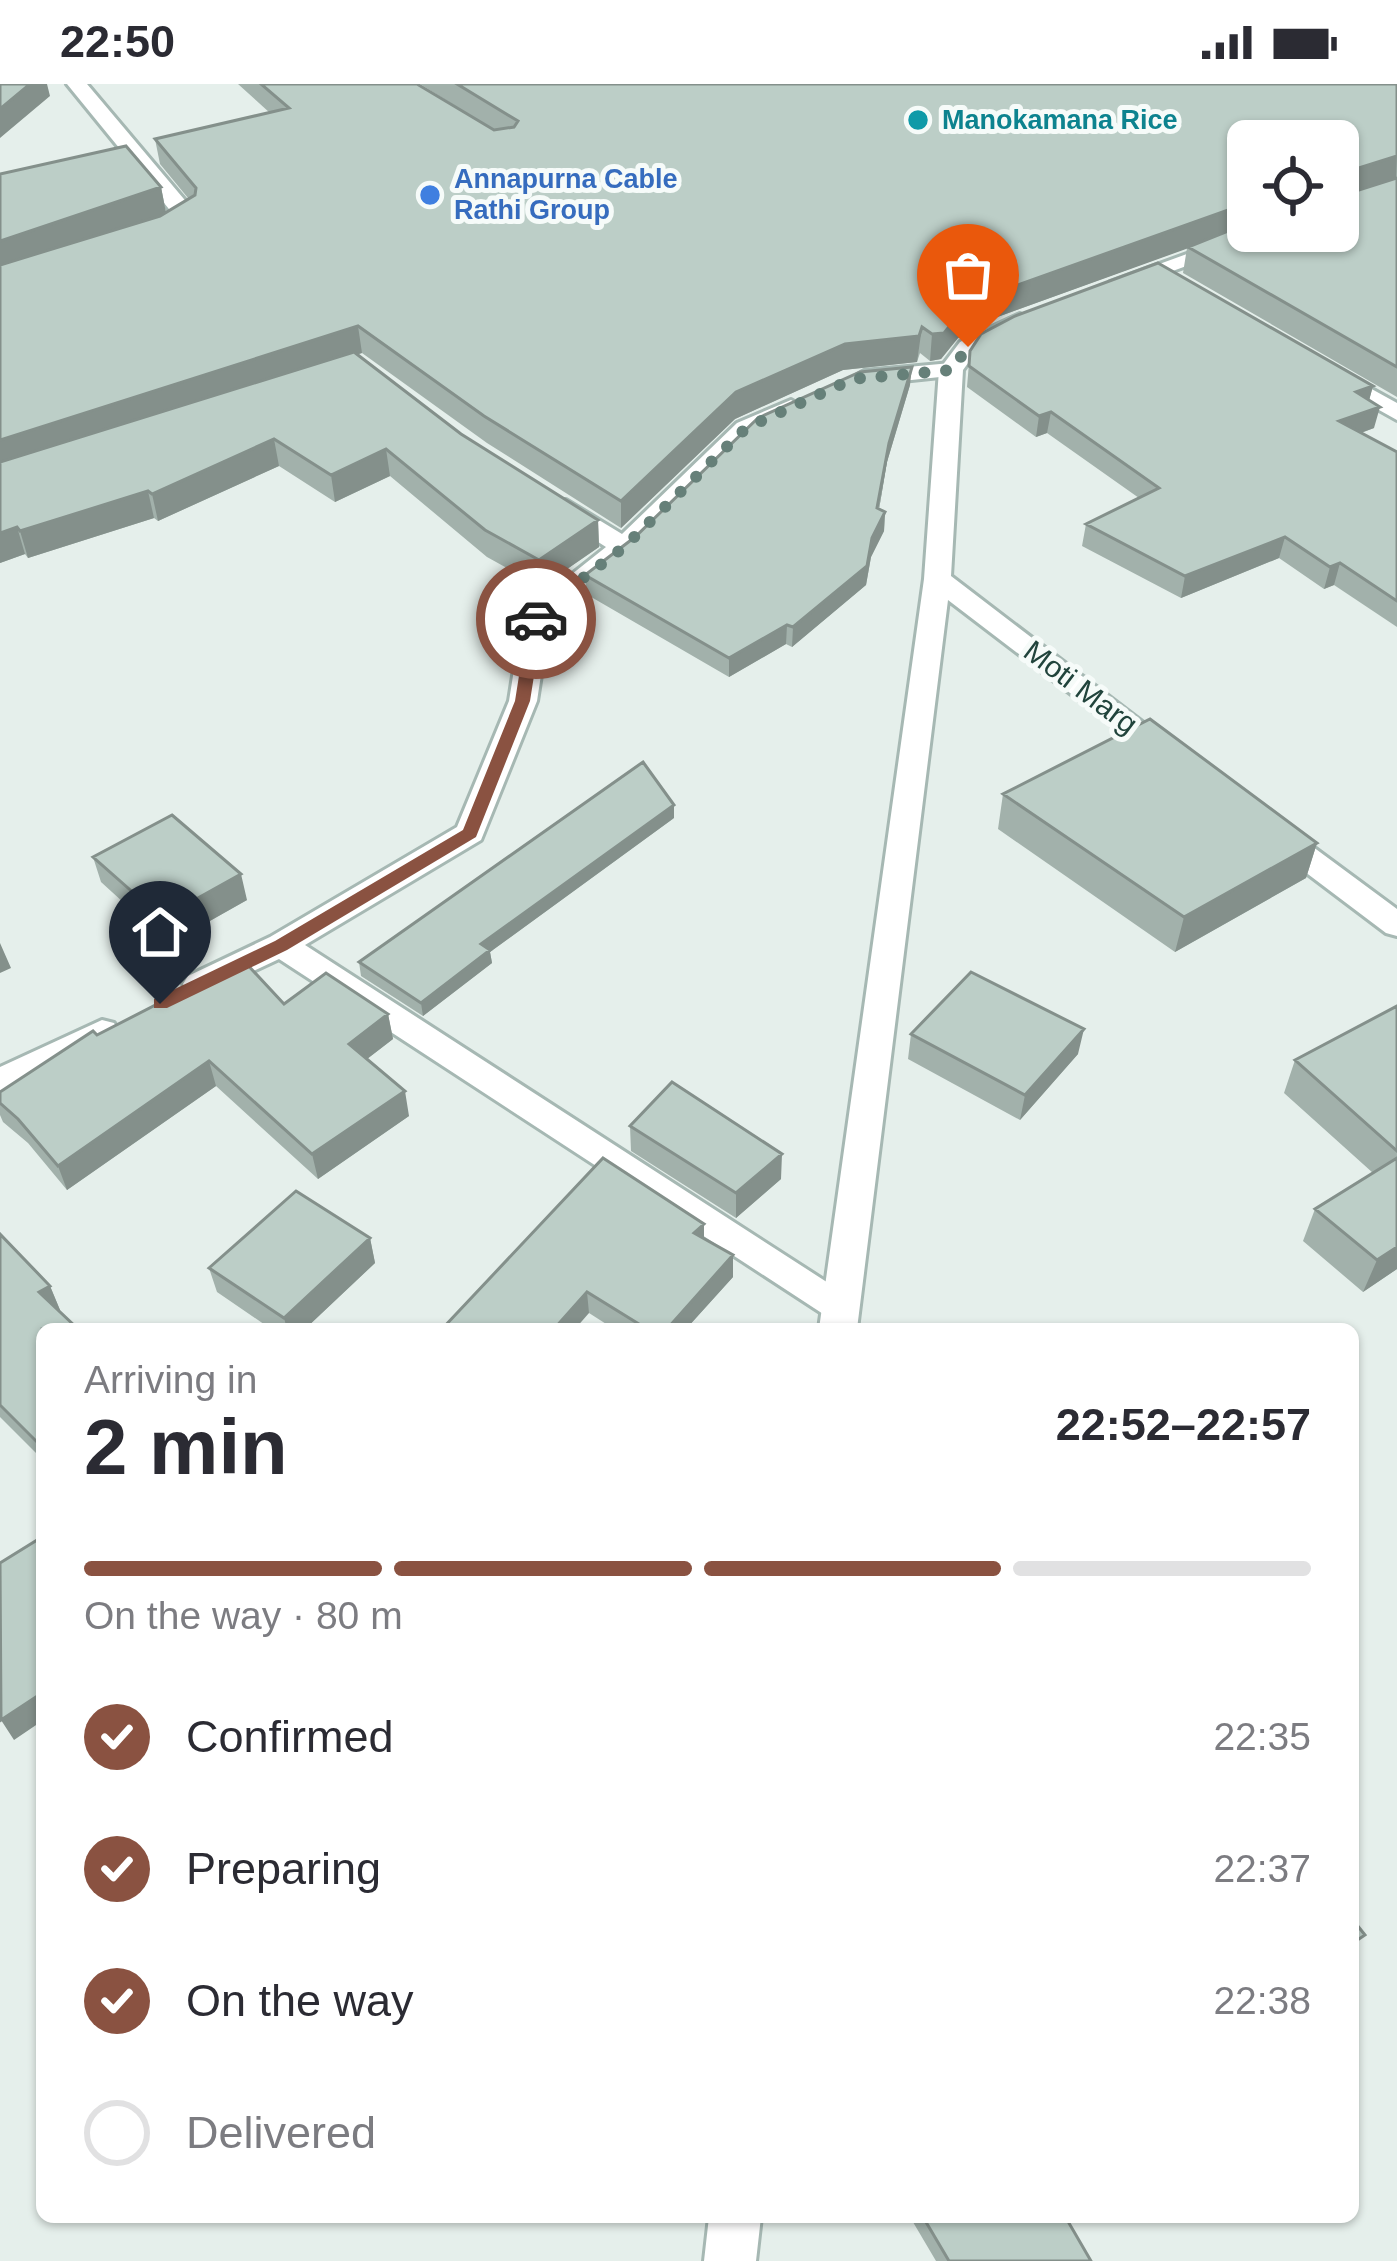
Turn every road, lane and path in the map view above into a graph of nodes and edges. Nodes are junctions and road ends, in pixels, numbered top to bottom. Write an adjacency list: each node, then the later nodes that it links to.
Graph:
1 (77, 84): 2 (street)
2 (134, 239)
3 (1227, 249): 4 (street)
4 (1090, 294)
5 (1046, 311): 7 (street)
6 (1296, 353): 8 (street)
7 (951, 370): 10 (street); 11 (street)
8 (1397, 413)
9 (532, 489): 10 (street)
10 (624, 547): 15 (street)
11 (937, 579): 12 (street, Moti Marg); 19 (street)
12 (1205, 781)
13 (1244, 810): 14 (street)
14 (1397, 925)
15 (281, 945): 16 (street); 19 (street)
16 (181, 994)
17 (140, 1014): 18 (street)
18 (0, 1082)
19 (839, 1320)
20 (734, 2223): 21 (street)
21 (730, 2261)

